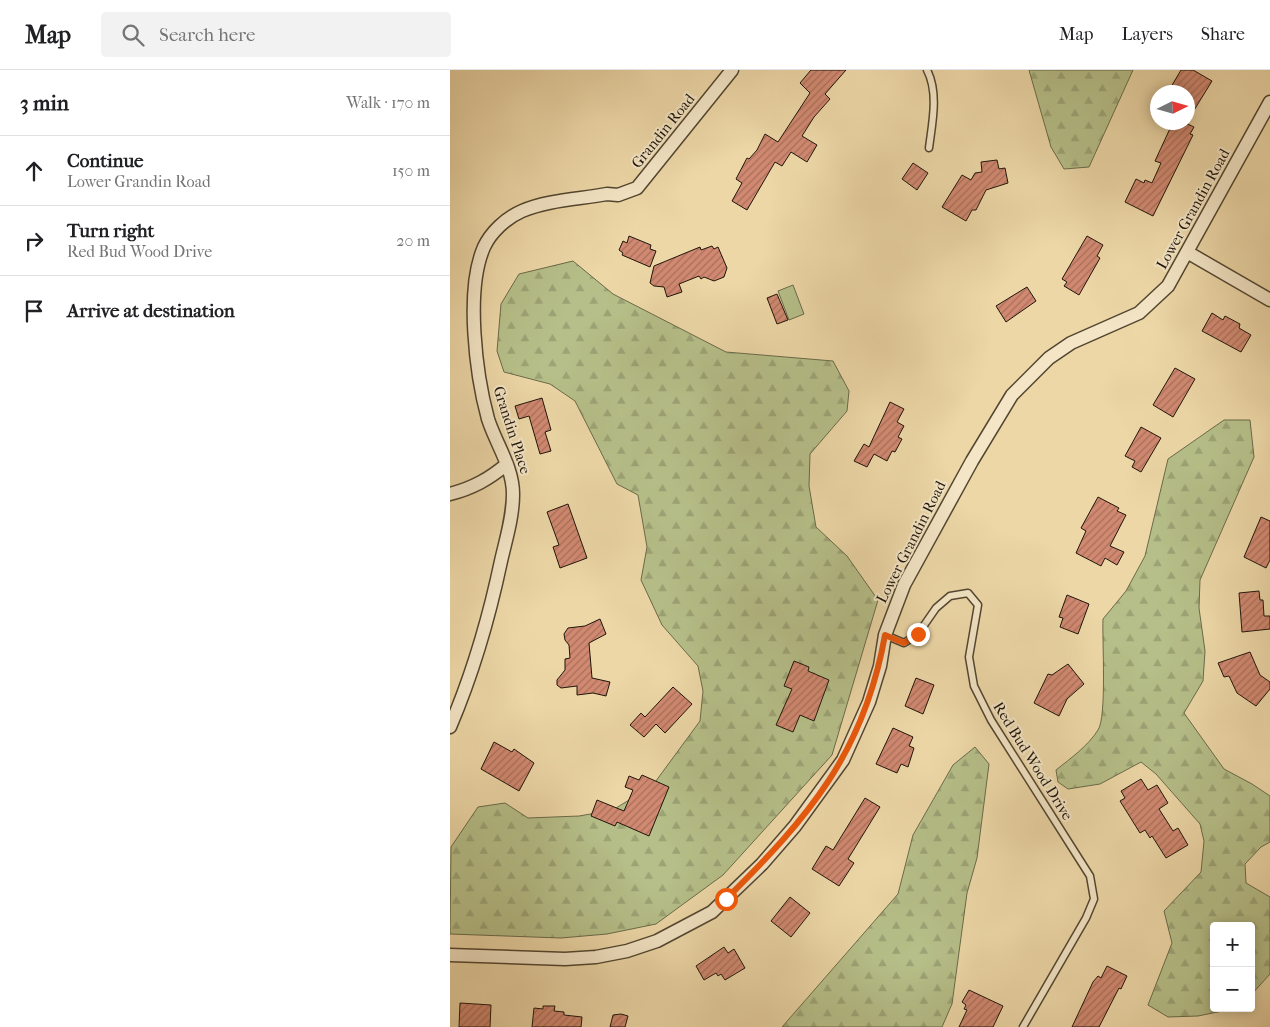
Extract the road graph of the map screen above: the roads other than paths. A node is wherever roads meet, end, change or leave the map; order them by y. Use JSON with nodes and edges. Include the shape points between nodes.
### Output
{"nodes":[{"id":1,"x":732,"y":70,"type":"edge"},
{"id":2,"x":927,"y":70,"type":"edge"},
{"id":3,"x":1270,"y":102,"type":"edge"},
{"id":4,"x":929,"y":148,"type":"dead end"},
{"id":5,"x":637,"y":188,"type":"joint"},
{"id":6,"x":1187,"y":252,"type":"junction"},
{"id":7,"x":1270,"y":300,"type":"edge"},
{"id":8,"x":507,"y":464,"type":"junction"},
{"id":9,"x":450,"y":494,"type":"edge"},
{"id":10,"x":885,"y":635,"type":"junction"},
{"id":11,"x":450,"y":727,"type":"edge"},
{"id":12,"x":450,"y":955,"type":"edge"},
{"id":13,"x":1023,"y":1027,"type":"edge"}],
"edges":[{"from":1,"to":5,"type":"street","name":"Grandin Road"},
{"from":2,"to":4,"type":"lane","via":[[934,108]]},
{"from":3,"to":6,"type":"street","name":"Lower Grandin Road"},
{"from":5,"to":8,"type":"street","name":"Grandin Place","via":[[618,195],[607,194],[521,211],[500,226],[484,247],[476,292],[476,357],[489,421]]},
{"from":6,"to":7,"type":"street"},
{"from":6,"to":10,"type":"street","name":"Lower Grandin Road","via":[[1173,278],[1154,301],[1139,312],[1071,343],[1049,358],[1012,395],[904,585]]},
{"from":8,"to":9,"type":"street","via":[[474,487]]},
{"from":8,"to":11,"type":"street","name":"Grandin Place","via":[[513,492],[512,511],[489,614]]},
{"from":10,"to":12,"type":"street","name":"Lower Grandin Road","via":[[869,702],[843,760],[795,826],[762,864],[712,912],[657,941],[596,957]]},
{"from":10,"to":13,"type":"lane","name":"Red Bud Wood Drive","via":[[904,643],[918,634],[936,608],[950,596],[968,593],[978,605],[969,657],[974,686],[991,720],[1090,876],[1094,899],[1086,918]]}]}
